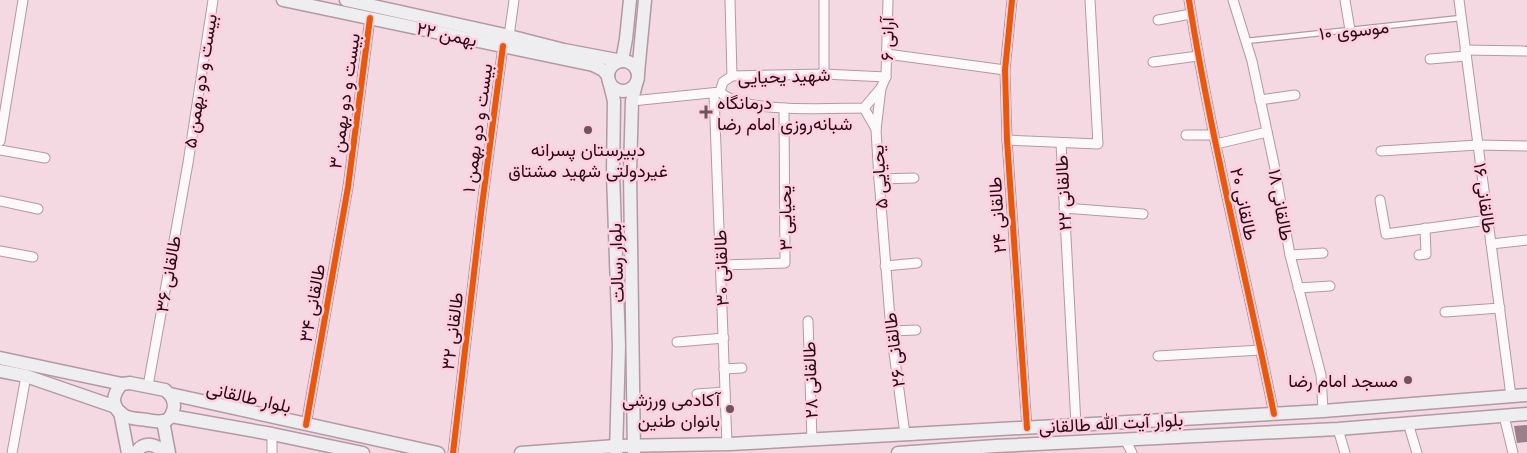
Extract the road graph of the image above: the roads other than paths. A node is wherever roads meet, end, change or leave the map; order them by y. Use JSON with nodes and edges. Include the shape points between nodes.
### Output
{"nodes":[{"id":1,"x":23,"y":0,"type":"edge"},
{"id":2,"x":212,"y":0,"type":"edge"},
{"id":3,"x":283,"y":0,"type":"edge"},
{"id":4,"x":346,"y":0,"type":"edge"},
{"id":5,"x":514,"y":0,"type":"edge"},
{"id":6,"x":630,"y":0,"type":"edge"},
{"id":7,"x":645,"y":0,"type":"edge"},
{"id":8,"x":730,"y":0,"type":"edge"},
{"id":9,"x":824,"y":0,"type":"edge"},
{"id":10,"x":888,"y":0,"type":"edge"},
{"id":11,"x":894,"y":0,"type":"edge"},
{"id":12,"x":1012,"y":0,"type":"edge"},
{"id":13,"x":1090,"y":0,"type":"edge"},
{"id":14,"x":1189,"y":0,"type":"edge"},
{"id":15,"x":1233,"y":0,"type":"edge"},
{"id":16,"x":1345,"y":0,"type":"edge"},
{"id":17,"x":1459,"y":0,"type":"edge"},
{"id":18,"x":392,"y":5,"type":"edge"},
{"id":19,"x":1191,"y":14,"type":"junction"},
{"id":20,"x":888,"y":16,"type":"junction"},
{"id":21,"x":370,"y":18,"type":"junction"},
{"id":22,"x":1461,"y":18,"type":"junction"},
{"id":23,"x":1158,"y":20,"type":"dead end"},
{"id":24,"x":1350,"y":30,"type":"junction"},
{"id":25,"x":506,"y":41,"type":"junction"},
{"id":26,"x":1246,"y":41,"type":"junction"},
{"id":27,"x":1527,"y":51,"type":"edge"},
{"id":28,"x":1466,"y":53,"type":"junction"},
{"id":29,"x":887,"y":54,"type":"junction"},
{"id":30,"x":1198,"y":56,"type":"junction"},
{"id":31,"x":1430,"y":59,"type":"dead end"},
{"id":32,"x":622,"y":61,"type":"junction"},
{"id":33,"x":1153,"y":62,"type":"dead end"},
{"id":34,"x":1006,"y":70,"type":"junction"},
{"id":35,"x":824,"y":74,"type":"junction"},
{"id":36,"x":732,"y":76,"type":"junction"},
{"id":37,"x":886,"y":77,"type":"junction"},
{"id":38,"x":608,"y":78,"type":"junction"},
{"id":39,"x":637,"y":79,"type":"junction"},
{"id":40,"x":881,"y":88,"type":"junction"},
{"id":41,"x":718,"y":92,"type":"junction"},
{"id":42,"x":1295,"y":95,"type":"dead end"},
{"id":43,"x":1260,"y":100,"type":"junction"},
{"id":44,"x":632,"y":102,"type":"junction"},
{"id":45,"x":784,"y":108,"type":"junction"},
{"id":46,"x":864,"y":108,"type":"junction"},
{"id":47,"x":876,"y":130,"type":"junction"},
{"id":48,"x":1267,"y":132,"type":"junction"},
{"id":49,"x":1213,"y":134,"type":"junction"},
{"id":50,"x":1186,"y":135,"type":"dead end"},
{"id":51,"x":1007,"y":140,"type":"junction"},
{"id":52,"x":0,"y":141,"type":"edge"},
{"id":53,"x":1061,"y":143,"type":"junction"},
{"id":54,"x":1216,"y":144,"type":"junction"},
{"id":55,"x":1478,"y":145,"type":"junction"},
{"id":56,"x":1527,"y":146,"type":"edge"},
{"id":57,"x":0,"y":150,"type":"edge"},
{"id":58,"x":1381,"y":151,"type":"dead end"},
{"id":59,"x":45,"y":158,"type":"dead end"},
{"id":60,"x":188,"y":163,"type":"joint"},
{"id":61,"x":914,"y":178,"type":"dead end"},
{"id":62,"x":879,"y":179,"type":"junction"},
{"id":63,"x":348,"y":187,"type":"joint"},
{"id":64,"x":1380,"y":200,"type":"dead end"},
{"id":65,"x":0,"y":201,"type":"edge"},
{"id":66,"x":1064,"y":208,"type":"junction"},
{"id":67,"x":38,"y":209,"type":"dead end"},
{"id":68,"x":481,"y":213,"type":"joint"},
{"id":69,"x":1143,"y":214,"type":"dead end"},
{"id":70,"x":1488,"y":220,"type":"junction"},
{"id":71,"x":1424,"y":228,"type":"junction"},
{"id":72,"x":1527,"y":240,"type":"edge"},
{"id":73,"x":1491,"y":244,"type":"junction"},
{"id":74,"x":0,"y":251,"type":"edge"},
{"id":75,"x":1323,"y":253,"type":"dead end"},
{"id":76,"x":1290,"y":255,"type":"junction"},
{"id":77,"x":1419,"y":255,"type":"dead end"},
{"id":78,"x":33,"y":257,"type":"dead end"},
{"id":79,"x":917,"y":263,"type":"dead end"},
{"id":80,"x":721,"y":265,"type":"junction"},
{"id":81,"x":885,"y":266,"type":"junction"},
{"id":82,"x":1330,"y":286,"type":"dead end"},
{"id":83,"x":1298,"y":288,"type":"junction"},
{"id":84,"x":1500,"y":308,"type":"junction"},
{"id":85,"x":1445,"y":312,"type":"dead end"},
{"id":86,"x":808,"y":321,"type":"dead end"},
{"id":87,"x":916,"y":330,"type":"dead end"},
{"id":88,"x":891,"y":331,"type":"junction"},
{"id":89,"x":724,"y":338,"type":"junction"},
{"id":90,"x":676,"y":342,"type":"dead end"},
{"id":91,"x":1261,"y":350,"type":"junction"},
{"id":92,"x":1158,"y":356,"type":"dead end"},
{"id":93,"x":0,"y":358,"type":"edge"},
{"id":94,"x":724,"y":368,"type":"junction"},
{"id":95,"x":742,"y":368,"type":"dead end"},
{"id":96,"x":0,"y":370,"type":"edge"},
{"id":97,"x":26,"y":376,"type":"junction"},
{"id":98,"x":122,"y":384,"type":"junction"},
{"id":99,"x":148,"y":386,"type":"junction"},
{"id":100,"x":725,"y":392,"type":"junction"},
{"id":101,"x":170,"y":394,"type":"junction"},
{"id":102,"x":697,"y":394,"type":"dead end"},
{"id":103,"x":1527,"y":395,"type":"edge"},
{"id":104,"x":1511,"y":396,"type":"junction"},
{"id":105,"x":118,"y":410,"type":"junction"},
{"id":106,"x":1323,"y":410,"type":"junction"},
{"id":107,"x":1274,"y":414,"type":"junction"},
{"id":108,"x":1527,"y":414,"type":"edge"},
{"id":109,"x":1504,"y":416,"type":"junction"},
{"id":110,"x":167,"y":419,"type":"junction"},
{"id":111,"x":1123,"y":423,"type":"junction"},
{"id":112,"x":1408,"y":423,"type":"junction"},
{"id":113,"x":306,"y":425,"type":"junction"},
{"id":114,"x":1076,"y":425,"type":"junction"},
{"id":115,"x":1028,"y":428,"type":"junction"},
{"id":116,"x":1338,"y":429,"type":"junction"},
{"id":117,"x":272,"y":434,"type":"junction"},
{"id":118,"x":905,"y":434,"type":"junction"},
{"id":119,"x":1125,"y":439,"type":"junction"},
{"id":120,"x":812,"y":440,"type":"junction"},
{"id":121,"x":727,"y":444,"type":"junction"},
{"id":122,"x":770,"y":447,"type":"edge"},
{"id":123,"x":997,"y":449,"type":"edge"},
{"id":124,"x":616,"y":450,"type":"edge"},
{"id":125,"x":634,"y":450,"type":"edge"},
{"id":126,"x":12,"y":453,"type":"edge"},
{"id":127,"x":128,"y":453,"type":"edge"},
{"id":128,"x":136,"y":453,"type":"edge"},
{"id":129,"x":163,"y":453,"type":"edge"},
{"id":130,"x":169,"y":453,"type":"edge"},
{"id":131,"x":272,"y":453,"type":"edge"},
{"id":132,"x":363,"y":453,"type":"edge"},
{"id":133,"x":438,"y":453,"type":"edge"},
{"id":134,"x":452,"y":453,"type":"edge"},
{"id":135,"x":521,"y":453,"type":"edge"},
{"id":136,"x":898,"y":453,"type":"edge"},
{"id":137,"x":1132,"y":453,"type":"edge"},
{"id":138,"x":1345,"y":453,"type":"edge"},
{"id":139,"x":1417,"y":453,"type":"edge"},
{"id":140,"x":1513,"y":453,"type":"edge"}],
"edges":[{"from":1,"to":52,"type":"street"},
{"from":2,"to":60,"type":"street","name":"بیست و دو بهمن ۵"},
{"from":3,"to":21,"type":"main road","name":"۲۲ بهمن"},
{"from":4,"to":18,"type":"main road","name":"۲۲ بهمن"},
{"from":5,"to":25,"type":"street","name":"بیست و دو بهمن ۱"},
{"from":6,"to":32,"type":"main road"},
{"from":7,"to":39,"type":"main road","name":"بلوار رسالت"},
{"from":8,"to":36,"type":"street"},
{"from":9,"to":35,"type":"street"},
{"from":10,"to":20,"type":"street","name":"آرانی ۶"},
{"from":11,"to":20,"type":"street"},
{"from":12,"to":34,"type":"street","name":"طالقانی ۲۴"},
{"from":13,"to":53,"type":"street","name":"طالقانی ۲۲","via":[[1098,144]]},
{"from":14,"to":19,"type":"street","name":"طالقانی ۲۰"},
{"from":15,"to":26,"type":"street","name":"طالقانی ۱۸"},
{"from":16,"to":24,"type":"street"},
{"from":17,"to":22,"type":"street","name":"طالقانی ۱۶"},
{"from":18,"to":25,"type":"main road","name":"۲۲ بهمن"},
{"from":19,"to":23,"type":"street"},
{"from":19,"to":30,"type":"street","name":"طالقانی ۲۰"},
{"from":20,"to":29,"type":"street","name":"آرانی ۶"},
{"from":21,"to":25,"type":"main road","name":"۲۲ بهمن"},
{"from":21,"to":63,"type":"street","name":"بیست و دو بهمن ۳"},
{"from":22,"to":24,"type":"lane","name":"موسوی ۱۰"},
{"from":22,"to":28,"type":"street","name":"طالقانی ۱۶"},
{"from":24,"to":26,"type":"lane","name":"موسوی ۱۰"},
{"from":25,"to":32,"type":"main road","name":"۲۲ بهمن"},
{"from":25,"to":38,"type":"main road","name":"۲۲ بهمن","via":[[594,65]]},
{"from":25,"to":68,"type":"street","name":"بیست و دو بهمن ۱"},
{"from":26,"to":43,"type":"street","name":"طالقانی ۱۸"},
{"from":27,"to":28,"type":"street"},
{"from":28,"to":31,"type":"street"},
{"from":28,"to":55,"type":"street","name":"طالقانی ۱۶"},
{"from":29,"to":34,"type":"street"},
{"from":29,"to":37,"type":"street","name":"آرانی ۶"},
{"from":30,"to":33,"type":"street"},
{"from":30,"to":49,"type":"street","name":"طالقانی ۲۰"},
{"from":32,"to":38,"type":"main road","via":[[610,67]]},
{"from":32,"to":39,"type":"main road","via":[[634,66]]},
{"from":34,"to":51,"type":"street","name":"طالقانی ۲۴"},
{"from":35,"to":36,"type":"street","name":"شهید یحیایی"},
{"from":35,"to":37,"type":"street","name":"شهید یحیایی"},
{"from":36,"to":41,"type":"street","name":"شهید یحیایی","via":[[723,82]]},
{"from":37,"to":40,"type":"street"},
{"from":38,"to":39,"type":"main road","via":[[619,91],[629,90]]},
{"from":38,"to":124,"type":"main road","name":"بلوار رسالت","via":[[614,101],[619,346]]},
{"from":39,"to":44,"type":"main road","name":"بلوار رسالت"},
{"from":40,"to":46,"type":"street"},
{"from":40,"to":47,"type":"street","name":"یحیایی ۵"},
{"from":41,"to":44,"type":"street","name":"شهید یحیایی"},
{"from":41,"to":45,"type":"street","via":[[751,105]]},
{"from":41,"to":80,"type":"street","name":"طالقانی ۳۰"},
{"from":42,"to":43,"type":"street"},
{"from":43,"to":48,"type":"street","name":"طالقانی ۱۸"},
{"from":44,"to":125,"type":"main road","name":"بلوار رسالت"},
{"from":45,"to":46,"type":"street"},
{"from":45,"to":80,"type":"street","name":"یحیایی ۳","via":[[785,263]]},
{"from":46,"to":47,"type":"street"},
{"from":47,"to":62,"type":"street","name":"یحیایی ۵"},
{"from":48,"to":54,"type":"street"},
{"from":48,"to":76,"type":"street","name":"طالقانی ۱۸"},
{"from":49,"to":50,"type":"street"},
{"from":49,"to":54,"type":"street","name":"طالقانی ۲۰"},
{"from":51,"to":53,"type":"street"},
{"from":51,"to":115,"type":"street","name":"طالقانی ۲۴"},
{"from":53,"to":66,"type":"street","name":"طالقانی ۲۲"},
{"from":54,"to":91,"type":"street","name":"طالقانی ۲۰"},
{"from":55,"to":56,"type":"street"},
{"from":55,"to":58,"type":"street"},
{"from":55,"to":70,"type":"street","name":"طالقانی ۱۶"},
{"from":57,"to":59,"type":"street"},
{"from":60,"to":99,"type":"street","name":"طالقانی ۳۶"},
{"from":61,"to":62,"type":"street"},
{"from":62,"to":81,"type":"street","name":"یحیایی ۵"},
{"from":63,"to":113,"type":"street","name":"طالقانی ۳۴"},
{"from":64,"to":71,"type":"street","via":[[1386,234]]},
{"from":65,"to":67,"type":"street"},
{"from":66,"to":69,"type":"street"},
{"from":66,"to":114,"type":"street","name":"طالقانی ۲۲"},
{"from":68,"to":134,"type":"street","name":"طالقانی ۳۲"},
{"from":70,"to":71,"type":"street"},
{"from":70,"to":73,"type":"street","name":"طالقانی ۱۶"},
{"from":71,"to":77,"type":"street","via":[[1426,254]]},
{"from":72,"to":73,"type":"street"},
{"from":73,"to":84,"type":"street","name":"طالقانی ۱۶"},
{"from":74,"to":78,"type":"street"},
{"from":75,"to":76,"type":"street"},
{"from":76,"to":83,"type":"street","name":"طالقانی ۱۸"},
{"from":79,"to":81,"type":"street"},
{"from":80,"to":89,"type":"street","name":"طالقانی ۳۰"},
{"from":81,"to":88,"type":"street","name":"طالقانی ۲۶"},
{"from":82,"to":83,"type":"street"},
{"from":83,"to":106,"type":"street","name":"طالقانی ۱۸","via":[[1321,375]]},
{"from":84,"to":85,"type":"street"},
{"from":84,"to":104,"type":"street","name":"طالقانی ۱۶"},
{"from":86,"to":120,"type":"street","name":"طالقانی ۲۸"},
{"from":87,"to":88,"type":"street"},
{"from":88,"to":118,"type":"street","name":"طالقانی ۲۶"},
{"from":89,"to":90,"type":"street"},
{"from":89,"to":94,"type":"street","name":"طالقانی ۳۰"},
{"from":91,"to":92,"type":"street"},
{"from":91,"to":107,"type":"street","name":"طالقانی ۲۰"},
{"from":93,"to":98,"type":"main road"},
{"from":94,"to":95,"type":"street"},
{"from":94,"to":100,"type":"street","name":"طالقانی ۳۰"},
{"from":96,"to":97,"type":"main road"},
{"from":97,"to":105,"type":"main road"},
{"from":97,"to":126,"type":"street"},
{"from":98,"to":99,"type":"main road","name":"بلوار طالقانی"},
{"from":98,"to":105,"type":"main road","via":[[114,395]]},
{"from":99,"to":101,"type":"main road","name":"بلوار طالقانی"},
{"from":100,"to":102,"type":"street"},
{"from":100,"to":121,"type":"street","name":"طالقانی ۳۰"},
{"from":101,"to":110,"type":"main road","via":[[174,403]]},
{"from":101,"to":113,"type":"main road","name":"بلوار طالقانی"},
{"from":103,"to":104,"type":"main road","name":"بلوار آیت الله طالقانی"},
{"from":104,"to":106,"type":"main road","name":"بلوار آیت الله طالقانی"},
{"from":105,"to":110,"type":"main road","name":"بلوار طالقانی","via":[[133,418]]},
{"from":105,"to":127,"type":"main road"},
{"from":106,"to":107,"type":"main road","name":"بلوار آیت الله طالقانی"},
{"from":107,"to":111,"type":"main road","name":"بلوار آیت الله طالقانی"},
{"from":108,"to":109,"type":"main road","name":"بلوار آیت الله طالقانی"},
{"from":109,"to":112,"type":"main road","name":"بلوار آیت الله طالقانی"},
{"from":109,"to":140,"type":"street"},
{"from":110,"to":117,"type":"main road","name":"بلوار طالقانی"},
{"from":110,"to":130,"type":"main road"},
{"from":111,"to":114,"type":"main road","name":"بلوار آیت الله طالقانی"},
{"from":111,"to":119,"type":"main road"},
{"from":112,"to":116,"type":"main road","name":"بلوار آیت الله طالقانی"},
{"from":112,"to":139,"type":"street"},
{"from":113,"to":133,"type":"main road","name":"بلوار طالقانی"},
{"from":114,"to":115,"type":"main road","name":"بلوار آیت الله طالقانی"},
{"from":115,"to":118,"type":"main road","name":"بلوار آیت الله طالقانی"},
{"from":116,"to":119,"type":"main road","name":"بلوار آیت الله طالقانی"},
{"from":116,"to":138,"type":"street"},
{"from":117,"to":131,"type":"street"},
{"from":117,"to":132,"type":"main road","name":"بلوار طالقانی"},
{"from":118,"to":120,"type":"main road","name":"بلوار آیت الله طالقانی"},
{"from":119,"to":123,"type":"main road","name":"بلوار آیت الله طالقانی"},
{"from":119,"to":137,"type":"street"},
{"from":120,"to":122,"type":"main road","name":"بلوار آیت الله طالقانی"},
{"from":121,"to":122,"type":"main road","name":"بلوار آیت الله طالقانی"},
{"from":121,"to":125,"type":"main road","name":"بلوار آیت الله طالقانی"},
{"from":123,"to":136,"type":"main road","name":"بلوار آیت الله طالقانی"},
{"from":124,"to":125,"type":"main road"},
{"from":124,"to":135,"type":"main road"},
{"from":128,"to":129,"type":"main road","via":[[139,448],[153,444]]}]}
